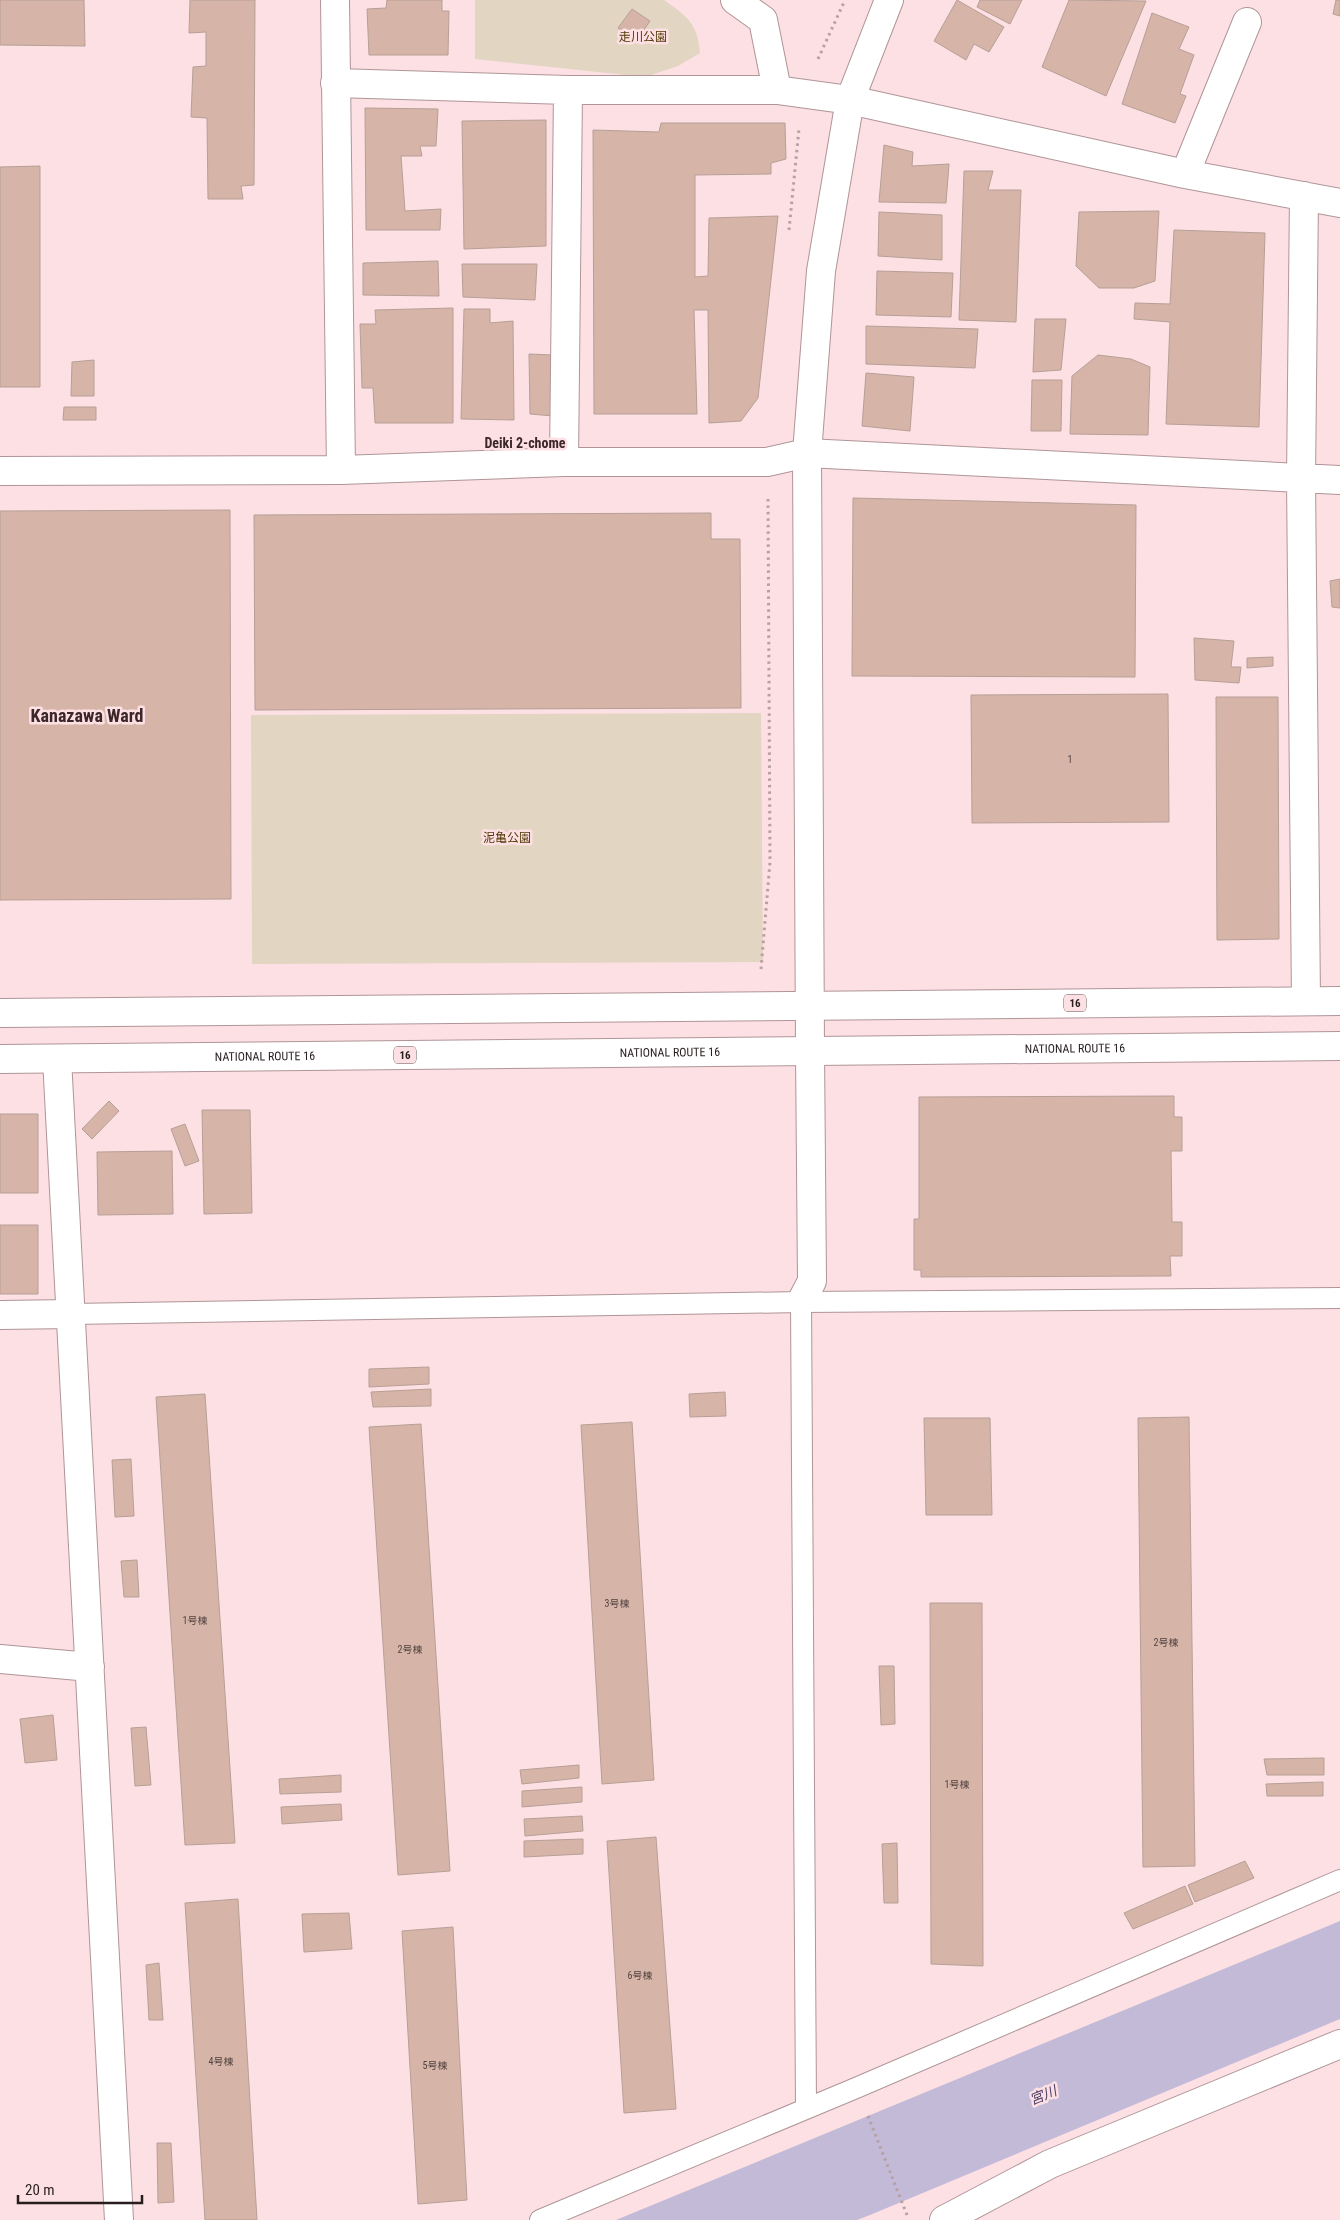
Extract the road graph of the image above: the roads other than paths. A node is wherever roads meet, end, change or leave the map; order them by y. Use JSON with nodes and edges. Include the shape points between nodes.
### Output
{"nodes":[{"id":1,"x":335,"y":0,"type":"edge"},
{"id":2,"x":735,"y":0,"type":"edge"},
{"id":3,"x":889,"y":0,"type":"edge"},
{"id":4,"x":1247,"y":22,"type":"dead end"},
{"id":5,"x":335,"y":83,"type":"junction"},
{"id":6,"x":568,"y":90,"type":"junction"},
{"id":7,"x":777,"y":90,"type":"junction"},
{"id":8,"x":850,"y":100,"type":"junction"},
{"id":9,"x":1185,"y":174,"type":"junction"},
{"id":10,"x":1304,"y":196,"type":"junction"},
{"id":11,"x":1340,"y":203,"type":"edge"},
{"id":12,"x":807,"y":453,"type":"junction"},
{"id":13,"x":564,"y":462,"type":"junction"},
{"id":14,"x":340,"y":470,"type":"junction"},
{"id":15,"x":0,"y":471,"type":"edge"},
{"id":16,"x":1301,"y":479,"type":"junction"},
{"id":17,"x":1340,"y":480,"type":"edge"},
{"id":18,"x":1340,"y":1000,"type":"edge"},
{"id":19,"x":1306,"y":1001,"type":"junction"},
{"id":20,"x":810,"y":1006,"type":"junction"},
{"id":21,"x":0,"y":1013,"type":"edge"},
{"id":22,"x":1340,"y":1046,"type":"edge"},
{"id":23,"x":810,"y":1051,"type":"junction"},
{"id":24,"x":0,"y":1059,"type":"edge"},
{"id":25,"x":57,"y":1059,"type":"junction"},
{"id":26,"x":1340,"y":1298,"type":"edge"},
{"id":27,"x":802,"y":1302,"type":"junction"},
{"id":28,"x":71,"y":1314,"type":"junction"},
{"id":29,"x":0,"y":1315,"type":"edge"},
{"id":30,"x":0,"y":1660,"type":"edge"},
{"id":31,"x":90,"y":1667,"type":"junction"},
{"id":32,"x":1340,"y":1880,"type":"edge"},
{"id":33,"x":1340,"y":2044,"type":"edge"},
{"id":34,"x":806,"y":2108,"type":"junction"},
{"id":35,"x":119,"y":2220,"type":"edge"},
{"id":36,"x":540,"y":2220,"type":"edge"},
{"id":37,"x":944,"y":2220,"type":"edge"}],
"edges":[{"from":1,"to":5,"type":"main road"},
{"from":2,"to":7,"type":"main road","via":[[762,20]]},
{"from":3,"to":8,"type":"main road"},
{"from":4,"to":9,"type":"main road"},
{"from":5,"to":6,"type":"main road"},
{"from":5,"to":14,"type":"main road"},
{"from":6,"to":7,"type":"main road"},
{"from":6,"to":13,"type":"main road"},
{"from":7,"to":8,"type":"main road"},
{"from":8,"to":9,"type":"main road"},
{"from":8,"to":12,"type":"main road","via":[[821,271]]},
{"from":9,"to":10,"type":"main road"},
{"from":10,"to":11,"type":"main road"},
{"from":10,"to":16,"type":"main road"},
{"from":12,"to":13,"type":"main road","via":[[767,462]]},
{"from":12,"to":16,"type":"main road"},
{"from":12,"to":20,"type":"main road"},
{"from":13,"to":14,"type":"main road"},
{"from":14,"to":15,"type":"main road"},
{"from":16,"to":17,"type":"main road"},
{"from":16,"to":19,"type":"main road"},
{"from":18,"to":19,"type":"main road","number":"16"},
{"from":19,"to":20,"type":"main road","number":"16"},
{"from":20,"to":21,"type":"main road","number":"16"},
{"from":20,"to":23,"type":"main road"},
{"from":22,"to":23,"type":"main road","name":"NATIONAL ROUTE 16","number":"16"},
{"from":23,"to":25,"type":"main road","name":"NATIONAL ROUTE 16","number":"16"},
{"from":23,"to":27,"type":"main road","via":[[812,1281]]},
{"from":24,"to":25,"type":"main road","name":"NATIONAL ROUTE 16","number":"16"},
{"from":25,"to":28,"type":"main road"},
{"from":26,"to":27,"type":"lane"},
{"from":27,"to":28,"type":"lane"},
{"from":27,"to":34,"type":"lane"},
{"from":28,"to":29,"type":"main road"},
{"from":28,"to":31,"type":"main road"},
{"from":30,"to":31,"type":"main road"},
{"from":31,"to":35,"type":"main road"},
{"from":32,"to":34,"type":"lane"},
{"from":33,"to":37,"type":"main road","via":[[1050,2164]]},
{"from":34,"to":36,"type":"lane"}]}
